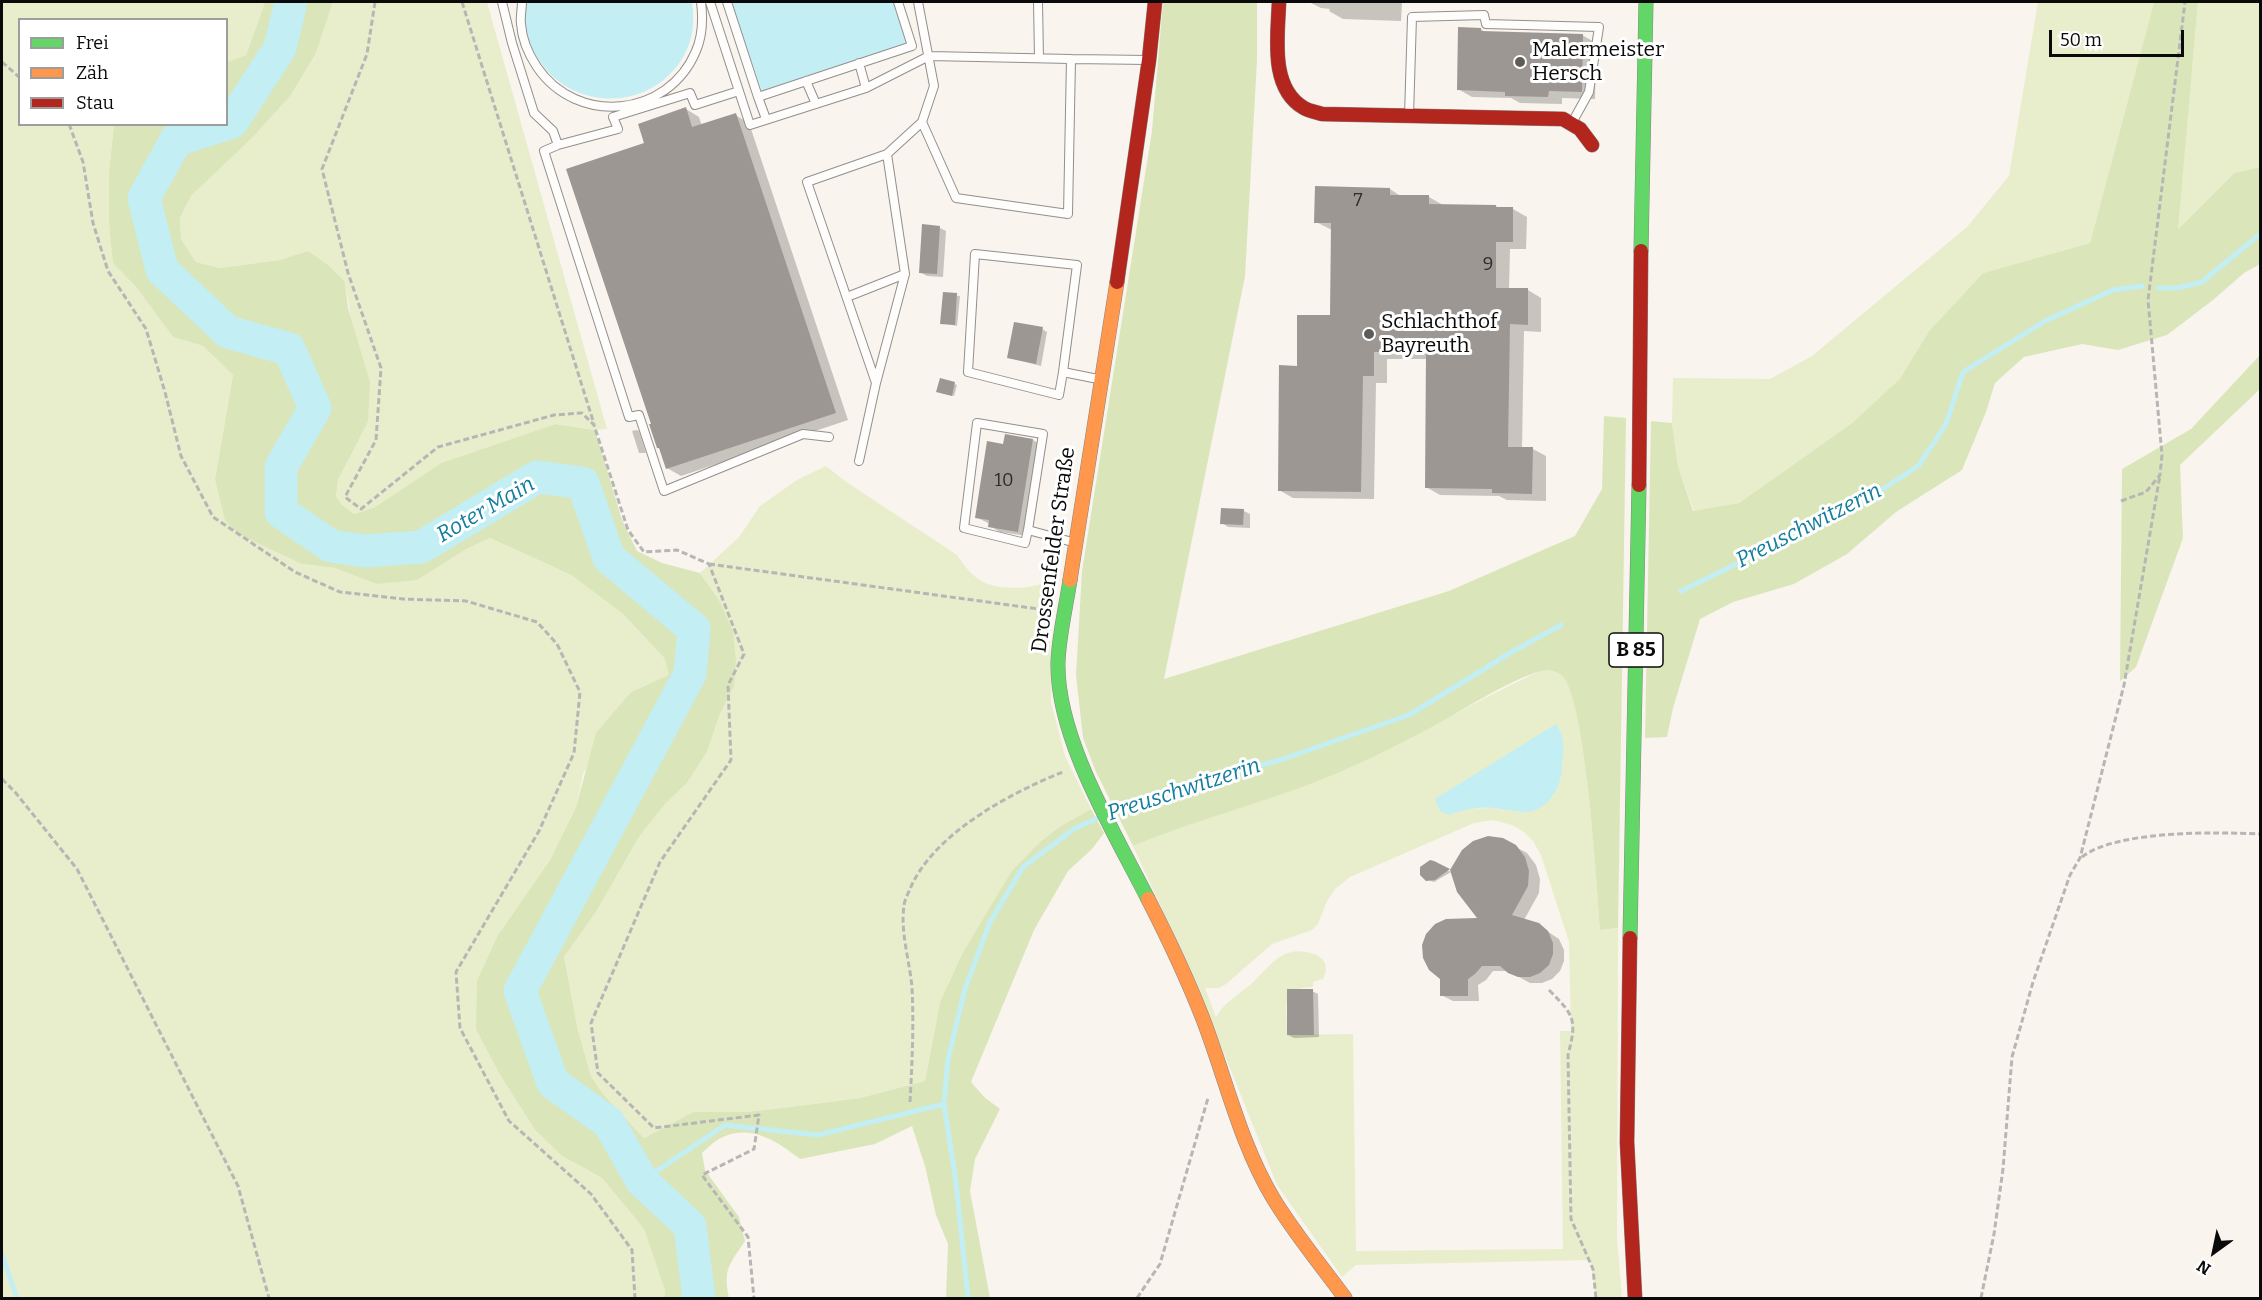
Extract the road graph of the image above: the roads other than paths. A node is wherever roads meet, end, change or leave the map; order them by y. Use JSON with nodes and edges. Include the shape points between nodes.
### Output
{"nodes":[{"id":1,"x":502,"y":2,"type":"edge"},
{"id":2,"x":522,"y":2,"type":"edge"},
{"id":3,"x":701,"y":2,"type":"edge"},
{"id":4,"x":720,"y":2,"type":"edge"},
{"id":5,"x":727,"y":2,"type":"edge"},
{"id":6,"x":898,"y":2,"type":"edge"},
{"id":7,"x":918,"y":2,"type":"edge"},
{"id":8,"x":1038,"y":2,"type":"edge"},
{"id":9,"x":1155,"y":2,"type":"edge"},
{"id":10,"x":1279,"y":2,"type":"edge"},
{"id":11,"x":1646,"y":2,"type":"edge"},
{"id":12,"x":710,"y":3,"type":"edge"},
{"id":13,"x":525,"y":40,"type":"junction"},
{"id":14,"x":512,"y":43,"type":"junction"},
{"id":15,"x":929,"y":56,"type":"junction"},
{"id":16,"x":1039,"y":58,"type":"junction"},
{"id":17,"x":1071,"y":59,"type":"junction"},
{"id":18,"x":1149,"y":60,"type":"junction"},
{"id":19,"x":859,"y":63,"type":"junction"},
{"id":20,"x":806,"y":81,"type":"junction"},
{"id":21,"x":866,"y":88,"type":"junction"},
{"id":22,"x":739,"y":91,"type":"junction"},
{"id":23,"x":758,"y":97,"type":"junction"},
{"id":24,"x":816,"y":104,"type":"junction"},
{"id":25,"x":633,"y":108,"type":"junction"},
{"id":26,"x":1409,"y":116,"type":"junction"},
{"id":27,"x":766,"y":120,"type":"junction"},
{"id":28,"x":922,"y":122,"type":"junction"},
{"id":29,"x":1572,"y":123,"type":"junction"},
{"id":30,"x":558,"y":145,"type":"junction"},
{"id":31,"x":1592,"y":145,"type":"dead end"},
{"id":32,"x":888,"y":154,"type":"junction"},
{"id":33,"x":904,"y":274,"type":"junction"},
{"id":34,"x":847,"y":297,"type":"junction"},
{"id":35,"x":1063,"y":372,"type":"junction"},
{"id":36,"x":1103,"y":380,"type":"junction"},
{"id":37,"x":876,"y":383,"type":"junction"},
{"id":38,"x":829,"y":437,"type":"dead end"},
{"id":39,"x":859,"y":461,"type":"dead end"},
{"id":40,"x":1028,"y":530,"type":"junction"},
{"id":41,"x":1076,"y":543,"type":"junction"},
{"id":42,"x":1345,"y":1299,"type":"edge"},
{"id":43,"x":1635,"y":1299,"type":"edge"}],
"edges":[{"from":1,"to":14,"type":"lane"},
{"from":2,"to":13,"type":"lane"},
{"from":3,"to":25,"type":"lane","via":[[703,22],[697,50],[682,76],[659,95]]},
{"from":4,"to":12,"type":"lane"},
{"from":5,"to":23,"type":"lane"},
{"from":6,"to":19,"type":"lane","via":[[912,46]]},
{"from":7,"to":15,"type":"lane"},
{"from":8,"to":16,"type":"lane"},
{"from":9,"to":18,"type":"street","name":"Drossenfelder Straße"},
{"from":10,"to":26,"type":"street","via":[[1279,75],[1296,105],[1322,114]]},
{"from":11,"to":43,"type":"street","number":"B 85","via":[[1627,1056]]},
{"from":12,"to":22,"type":"lane"},
{"from":13,"to":14,"type":"lane"},
{"from":13,"to":25,"type":"lane","via":[[529,55],[546,81],[572,99],[601,107]]},
{"from":14,"to":30,"type":"lane","via":[[534,113],[553,131]]},
{"from":15,"to":16,"type":"lane"},
{"from":15,"to":21,"type":"lane"},
{"from":15,"to":28,"type":"lane","via":[[934,86]]},
{"from":16,"to":17,"type":"lane"},
{"from":17,"to":18,"type":"lane"},
{"from":17,"to":28,"type":"lane","via":[[1068,214],[956,198]]},
{"from":18,"to":36,"type":"street","name":"Drossenfelder Straße"},
{"from":19,"to":20,"type":"lane"},
{"from":19,"to":21,"type":"lane"},
{"from":20,"to":23,"type":"lane"},
{"from":20,"to":24,"type":"lane"},
{"from":21,"to":24,"type":"lane"},
{"from":22,"to":25,"type":"lane","via":[[695,105],[690,93]]},
{"from":22,"to":27,"type":"lane","via":[[750,125]]},
{"from":23,"to":27,"type":"lane"},
{"from":24,"to":27,"type":"lane"},
{"from":25,"to":30,"type":"lane","via":[[613,117],[618,129]]},
{"from":26,"to":29,"type":"street","via":[[1563,119]]},
{"from":26,"to":29,"type":"lane","via":[[1412,17],[1484,15],[1486,24],[1599,27],[1588,92]]},
{"from":28,"to":32,"type":"lane"},
{"from":29,"to":31,"type":"street","via":[[1588,136]]},
{"from":30,"to":38,"type":"lane","via":[[544,151],[629,417],[639,415],[664,491],[804,434]]},
{"from":32,"to":33,"type":"lane"},
{"from":32,"to":34,"type":"lane","via":[[807,182]]},
{"from":33,"to":34,"type":"lane"},
{"from":33,"to":37,"type":"lane"},
{"from":34,"to":37,"type":"lane"},
{"from":35,"to":35,"type":"lane","via":[[1059,395],[968,372],[975,254],[1077,265]]},
{"from":35,"to":36,"type":"lane"},
{"from":36,"to":41,"type":"street","name":"Drossenfelder Straße"},
{"from":37,"to":39,"type":"lane"},
{"from":40,"to":40,"type":"lane","via":[[1043,434],[977,423],[964,528],[1025,543]]},
{"from":40,"to":41,"type":"lane"},
{"from":41,"to":42,"type":"street","name":"Drossenfelder Straße","via":[[1058,661],[1060,697],[1084,770],[1168,939],[1199,1011],[1244,1138],[1273,1198]]}]}
